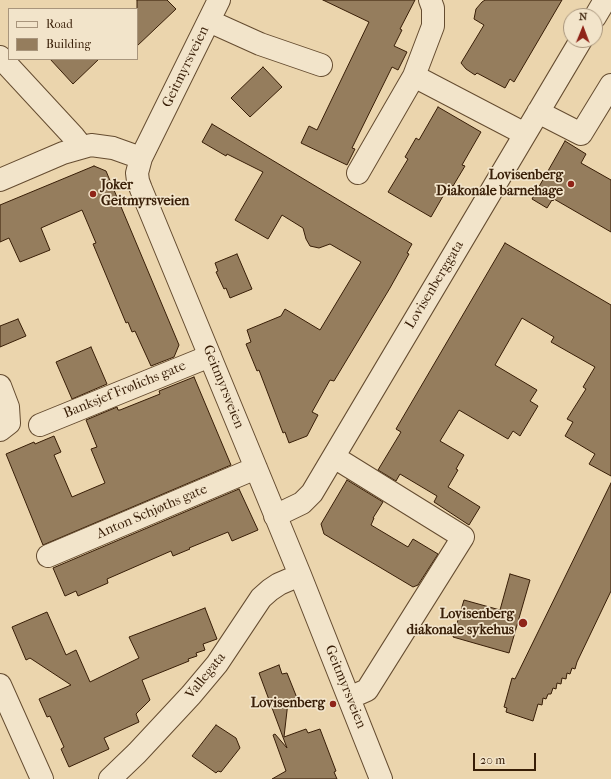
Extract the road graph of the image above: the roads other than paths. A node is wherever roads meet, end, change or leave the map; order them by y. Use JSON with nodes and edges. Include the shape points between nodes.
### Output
{"nodes":[{"id":1,"x":219,"y":0,"type":"edge"},
{"id":2,"x":430,"y":0,"type":"edge"},
{"id":3,"x":209,"y":21,"type":"junction"},
{"id":4,"x":576,"y":48,"type":"edge"},
{"id":5,"x":0,"y":56,"type":"edge"},
{"id":6,"x":321,"y":65,"type":"dead end"},
{"id":7,"x":414,"y":76,"type":"junction"},
{"id":8,"x":611,"y":85,"type":"edge"},
{"id":9,"x":538,"y":112,"type":"junction"},
{"id":10,"x":525,"y":134,"type":"junction"},
{"id":11,"x":82,"y":147,"type":"junction"},
{"id":12,"x":141,"y":158,"type":"junction"},
{"id":13,"x":358,"y":173,"type":"dead end"},
{"id":14,"x":0,"y":180,"type":"edge"},
{"id":15,"x":210,"y":356,"type":"junction"},
{"id":16,"x":0,"y":386,"type":"edge"},
{"id":17,"x":40,"y":425,"type":"dead end"},
{"id":18,"x":0,"y":430,"type":"edge"},
{"id":19,"x":334,"y":457,"type":"junction"},
{"id":20,"x":256,"y":468,"type":"junction"},
{"id":21,"x":275,"y":516,"type":"junction"},
{"id":22,"x":48,"y":556,"type":"dead end"},
{"id":23,"x":300,"y":575,"type":"junction"},
{"id":24,"x":0,"y":684,"type":"edge"},
{"id":25,"x":349,"y":698,"type":"junction"},
{"id":26,"x":42,"y":779,"type":"edge"},
{"id":27,"x":110,"y":779,"type":"edge"},
{"id":28,"x":381,"y":779,"type":"edge"}],
"edges":[{"from":1,"to":3,"type":"street","name":"Geitmyrsveien"},
{"from":2,"to":7,"type":"street","via":[[433,26]]},
{"from":3,"to":6,"type":"street","via":[[260,44]]},
{"from":3,"to":12,"type":"street","name":"Geitmyrsveien"},
{"from":4,"to":9,"type":"street","name":"Lovisenberggata"},
{"from":5,"to":11,"type":"street"},
{"from":7,"to":10,"type":"street"},
{"from":7,"to":13,"type":"street"},
{"from":8,"to":9,"type":"street","via":[[581,134]]},
{"from":9,"to":10,"type":"street","name":"Lovisenberggata"},
{"from":10,"to":19,"type":"street","name":"Lovisenberggata"},
{"from":11,"to":12,"type":"street","via":[[101,146],[125,151]]},
{"from":11,"to":14,"type":"street"},
{"from":12,"to":15,"type":"street","name":"Geitmyrsveien","via":[[137,172],[141,189]]},
{"from":15,"to":17,"type":"street","name":"Banksjef Frølichs gate"},
{"from":15,"to":20,"type":"street","name":"Geitmyrsveien"},
{"from":16,"to":18,"type":"street","via":[[8,407],[9,423]]},
{"from":19,"to":21,"type":"street","name":"Lovisenberggata","via":[[312,493],[302,503]]},
{"from":19,"to":25,"type":"street","via":[[463,537],[367,690]]},
{"from":20,"to":21,"type":"street","name":"Geitmyrsveien"},
{"from":20,"to":22,"type":"street","name":"Anton Schjøths gate"},
{"from":21,"to":23,"type":"street","name":"Geitmyrsveien"},
{"from":23,"to":25,"type":"street","name":"Geitmyrsveien"},
{"from":23,"to":27,"type":"street","name":"Vallegata","via":[[279,584],[261,598],[218,664]]},
{"from":24,"to":26,"type":"street"},
{"from":25,"to":28,"type":"street","name":"Geitmyrsveien"}]}
